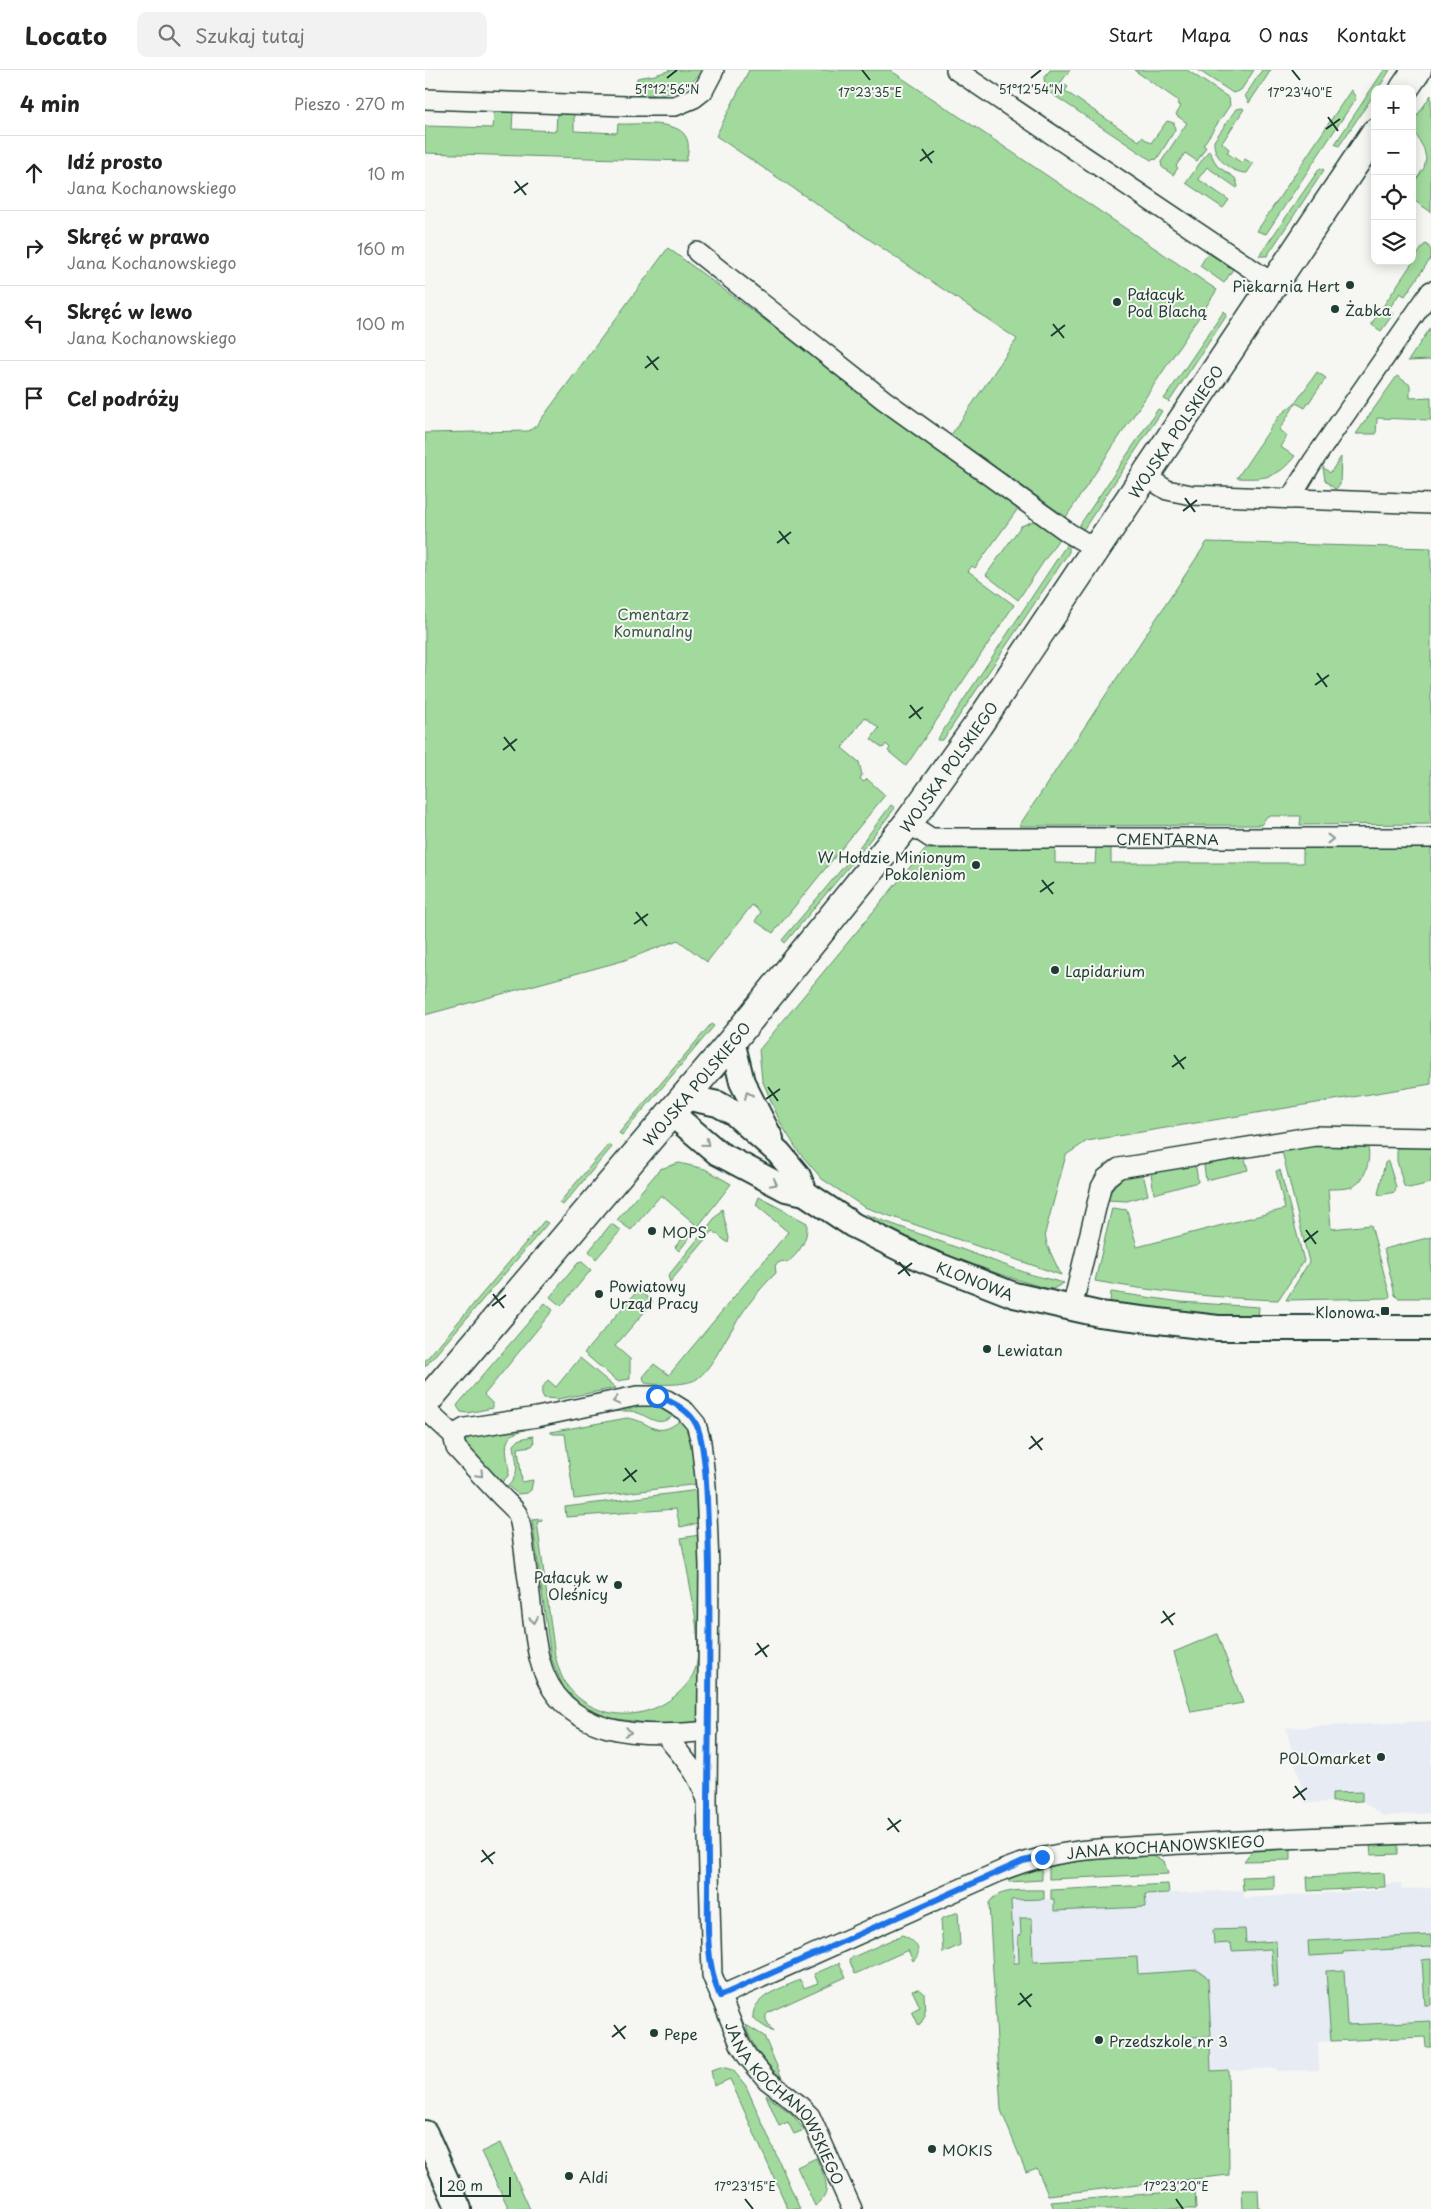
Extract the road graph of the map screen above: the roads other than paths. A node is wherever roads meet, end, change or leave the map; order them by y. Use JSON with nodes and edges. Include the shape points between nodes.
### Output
{"nodes":[{"id":1,"x":714,"y":70,"type":"edge"},
{"id":2,"x":956,"y":70,"type":"edge"},
{"id":3,"x":1417,"y":70,"type":"edge"},
{"id":4,"x":1407,"y":85,"type":"edge"},
{"id":5,"x":425,"y":99,"type":"edge"},
{"id":6,"x":1371,"y":139,"type":"edge"},
{"id":7,"x":697,"y":252,"type":"dead end"},
{"id":8,"x":1274,"y":284,"type":"junction"},
{"id":9,"x":1431,"y":291,"type":"edge"},
{"id":10,"x":1145,"y":476,"type":"junction"},
{"id":11,"x":1290,"y":499,"type":"junction"},
{"id":12,"x":1431,"y":504,"type":"edge"},
{"id":13,"x":1096,"y":549,"type":"junction"},
{"id":14,"x":908,"y":823,"type":"junction"},
{"id":15,"x":1431,"y":838,"type":"edge"},
{"id":16,"x":732,"y":1041,"type":"junction"},
{"id":17,"x":678,"y":1105,"type":"junction"},
{"id":18,"x":1431,"y":1138,"type":"edge"},
{"id":19,"x":779,"y":1153,"type":"junction"},
{"id":20,"x":805,"y":1193,"type":"junction"},
{"id":21,"x":1072,"y":1308,"type":"junction"},
{"id":22,"x":1431,"y":1328,"type":"edge"},
{"id":23,"x":425,"y":1403,"type":"edge"},
{"id":24,"x":425,"y":1409,"type":"edge"},
{"id":25,"x":453,"y":1435,"type":"junction"},
{"id":26,"x":708,"y":1732,"type":"junction"},
{"id":27,"x":665,"y":1736,"type":"junction"},
{"id":28,"x":707,"y":1801,"type":"junction"},
{"id":29,"x":1431,"y":1833,"type":"edge"},
{"id":30,"x":720,"y":1996,"type":"junction"},
{"id":31,"x":425,"y":2133,"type":"edge"},
{"id":32,"x":459,"y":2209,"type":"edge"},
{"id":33,"x":852,"y":2209,"type":"edge"}],
"edges":[{"from":1,"to":5,"type":"street","via":[[703,91],[675,106]]},
{"from":2,"to":8,"type":"street"},
{"from":3,"to":4,"type":"main road"},
{"from":6,"to":8,"type":"main road","name":"WOJSKA POLSKIEGO"},
{"from":7,"to":13,"type":"street","via":[[884,400]]},
{"from":8,"to":10,"type":"main road","name":"WOJSKA POLSKIEGO"},
{"from":9,"to":11,"type":"street"},
{"from":10,"to":11,"type":"street","via":[[1167,490],[1191,495]]},
{"from":10,"to":13,"type":"main road","name":"WOJSKA POLSKIEGO"},
{"from":11,"to":12,"type":"street"},
{"from":13,"to":14,"type":"main road","name":"WOJSKA POLSKIEGO"},
{"from":14,"to":15,"type":"street","name":"CMENTARNA","one_way":true,"via":[[931,838]]},
{"from":14,"to":16,"type":"main road","name":"WOJSKA POLSKIEGO"},
{"from":16,"to":17,"type":"main road","name":"WOJSKA POLSKIEGO"},
{"from":19,"to":16,"type":"street","one_way":true,"via":[[745,1089]]},
{"from":17,"to":19,"type":"street","via":[[718,1104],[734,1113]]},
{"from":17,"to":20,"type":"street","name":"KLONOWA","one_way":true,"via":[[718,1153],[786,1189]]},
{"from":17,"to":23,"type":"main road","name":"WOJSKA POLSKIEGO"},
{"from":18,"to":21,"type":"street","via":[[1315,1136],[1119,1168],[1106,1178],[1101,1187]]},
{"from":19,"to":20,"type":"street","via":[[798,1176]]},
{"from":20,"to":21,"type":"street","name":"KLONOWA","via":[[853,1224],[947,1270],[1014,1295]]},
{"from":21,"to":22,"type":"street","name":"KLONOWA","via":[[1109,1316],[1218,1328]]},
{"from":24,"to":25,"type":"street"},
{"from":26,"to":25,"type":"street","name":"JANA KOCHANOWSKIEGO","one_way":true,"via":[[708,1520],[701,1442],[696,1424],[685,1411],[667,1400],[637,1396],[465,1428]]},
{"from":25,"to":27,"type":"street","one_way":true,"via":[[456,1448],[518,1514],[540,1661],[549,1685],[571,1711],[585,1721],[622,1731]]},
{"from":26,"to":27,"type":"street"},
{"from":26,"to":28,"type":"street","name":"JANA KOCHANOWSKIEGO"},
{"from":27,"to":28,"type":"street","name":"JANA KOCHANOWSKIEGO","via":[[689,1762],[701,1782]]},
{"from":28,"to":30,"type":"street","name":"JANA KOCHANOWSKIEGO","via":[[710,1966]]},
{"from":29,"to":30,"type":"street","name":"JANA KOCHANOWSKIEGO","via":[[1060,1852],[1023,1861]]},
{"from":30,"to":33,"type":"street","name":"JANA KOCHANOWSKIEGO","via":[[740,2044],[756,2068],[810,2116]]},
{"from":31,"to":32,"type":"street"}]}
